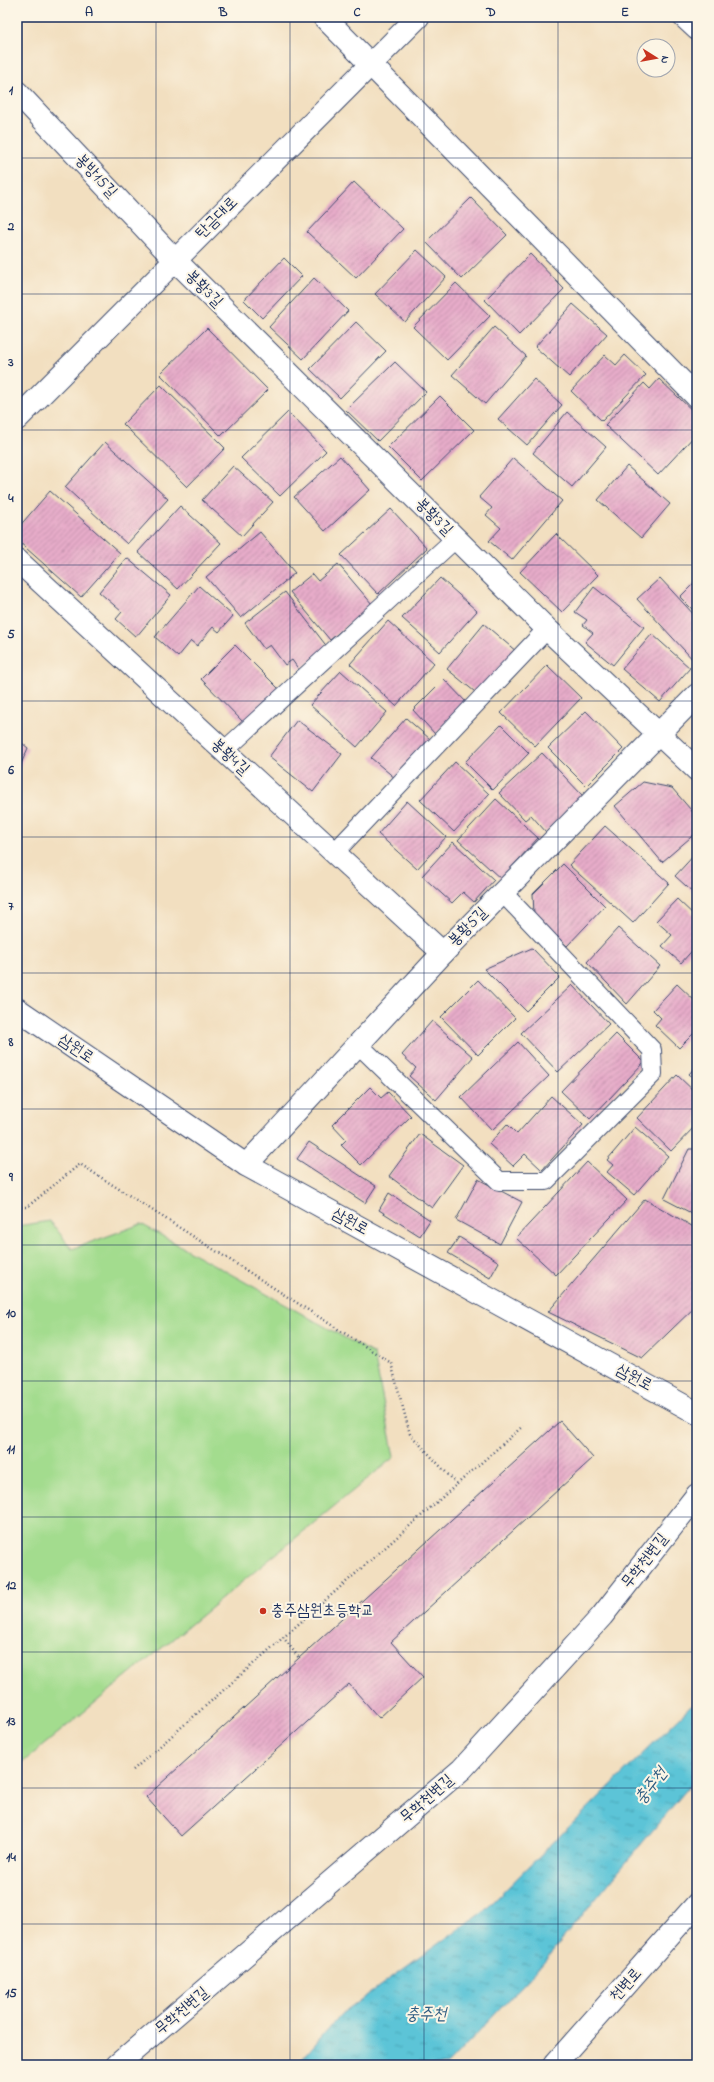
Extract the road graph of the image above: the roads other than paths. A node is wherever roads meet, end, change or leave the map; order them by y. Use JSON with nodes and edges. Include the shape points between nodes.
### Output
{"nodes":[{"id":1,"x":324,"y":17,"type":"edge"},
{"id":2,"x":418,"y":17,"type":"edge"},
{"id":3,"x":684,"y":17,"type":"edge"},
{"id":4,"x":697,"y":29,"type":"edge"},
{"id":5,"x":371,"y":64,"type":"junction"},
{"id":6,"x":17,"y":92,"type":"edge"},
{"id":7,"x":175,"y":260,"type":"junction"},
{"id":8,"x":697,"y":397,"type":"edge"},
{"id":9,"x":20,"y":409,"type":"edge"},
{"id":10,"x":455,"y":539,"type":"junction"},
{"id":11,"x":17,"y":560,"type":"edge"},
{"id":12,"x":547,"y":629,"type":"junction"},
{"id":13,"x":697,"y":695,"type":"edge"},
{"id":14,"x":659,"y":735,"type":"junction"},
{"id":15,"x":224,"y":751,"type":"junction"},
{"id":16,"x":697,"y":770,"type":"edge"},
{"id":17,"x":334,"y":853,"type":"junction"},
{"id":18,"x":503,"y":893,"type":"junction"},
{"id":19,"x":442,"y":953,"type":"junction"},
{"id":20,"x":17,"y":1009,"type":"edge"},
{"id":21,"x":359,"y":1045,"type":"junction"},
{"id":22,"x":246,"y":1165,"type":"junction"},
{"id":23,"x":697,"y":1413,"type":"edge"},
{"id":24,"x":697,"y":1495,"type":"edge"},
{"id":25,"x":697,"y":1904,"type":"edge"},
{"id":26,"x":117,"y":2065,"type":"edge"},
{"id":27,"x":554,"y":2065,"type":"edge"}],
"edges":[{"from":1,"to":5,"type":"street"},
{"from":2,"to":5,"type":"street","name":"탄금대로"},
{"from":3,"to":4,"type":"street"},
{"from":5,"to":7,"type":"street","name":"탄금대로"},
{"from":5,"to":8,"type":"street"},
{"from":6,"to":7,"type":"street","name":"봉방15길"},
{"from":7,"to":9,"type":"street","name":"탄금대로"},
{"from":7,"to":10,"type":"street","name":"봉황3길"},
{"from":10,"to":12,"type":"street","name":"봉황3길"},
{"from":10,"to":15,"type":"lane"},
{"from":11,"to":15,"type":"street","name":"봉황4길"},
{"from":12,"to":14,"type":"street","name":"봉황3길"},
{"from":12,"to":17,"type":"lane"},
{"from":13,"to":14,"type":"street","name":"봉황5길"},
{"from":14,"to":16,"type":"street","name":"봉황3길"},
{"from":14,"to":18,"type":"street","name":"봉황5길"},
{"from":15,"to":17,"type":"street","name":"봉황4길"},
{"from":17,"to":19,"type":"street","name":"봉황4길"},
{"from":18,"to":19,"type":"street","name":"봉황5길"},
{"from":18,"to":21,"type":"lane","via":[[652,1050],[653,1074],[546,1181],[499,1180]]},
{"from":19,"to":21,"type":"street","name":"봉황5길"},
{"from":20,"to":22,"type":"street","name":"삼원로"},
{"from":21,"to":22,"type":"street","name":"봉황5길"},
{"from":22,"to":23,"type":"street","name":"삼원로"},
{"from":24,"to":26,"type":"street","name":"무학천변길","via":[[602,1616],[462,1769]]},
{"from":25,"to":27,"type":"street","name":"천변로"}]}
